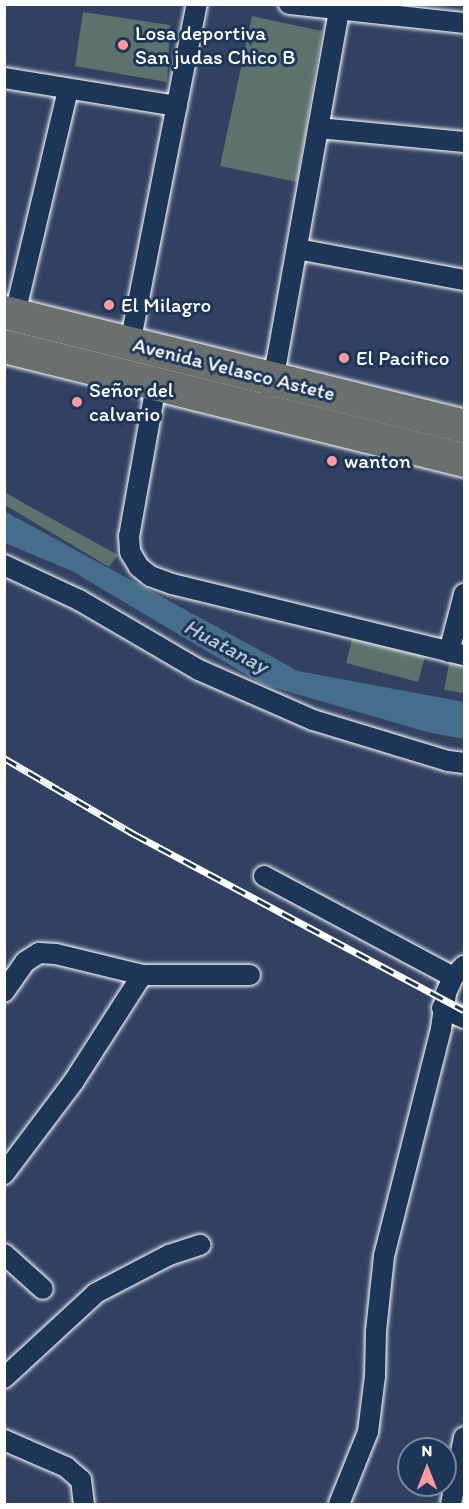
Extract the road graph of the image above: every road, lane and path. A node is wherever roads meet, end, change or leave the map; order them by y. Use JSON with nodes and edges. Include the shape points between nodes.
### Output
{"nodes":[{"id":1,"x":198,"y":4,"type":"edge"},
{"id":2,"x":289,"y":4,"type":"edge"},
{"id":3,"x":339,"y":10,"type":"junction"},
{"id":4,"x":465,"y":23,"type":"edge"},
{"id":5,"x":4,"y":78,"type":"edge"},
{"id":6,"x":69,"y":90,"type":"junction"},
{"id":7,"x":177,"y":106,"type":"junction"},
{"id":8,"x":318,"y":128,"type":"junction"},
{"id":9,"x":465,"y":142,"type":"edge"},
{"id":10,"x":297,"y":249,"type":"junction"},
{"id":11,"x":465,"y":280,"type":"edge"},
{"id":12,"x":10,"y":313,"type":"edge"},
{"id":13,"x":130,"y":344,"type":"junction"},
{"id":14,"x":4,"y":346,"type":"edge"},
{"id":15,"x":271,"y":378,"type":"junction"},
{"id":16,"x":156,"y":385,"type":"junction"},
{"id":17,"x":263,"y":410,"type":"junction"},
{"id":18,"x":465,"y":426,"type":"edge"},
{"id":19,"x":465,"y":460,"type":"edge"},
{"id":20,"x":4,"y":565,"type":"edge"},
{"id":21,"x":465,"y":594,"type":"edge"},
{"id":22,"x":457,"y":653,"type":"edge"},
{"id":23,"x":465,"y":763,"type":"edge"},
{"id":24,"x":264,"y":876,"type":"dead end"},
{"id":25,"x":459,"y":971,"type":"edge"},
{"id":26,"x":142,"y":975,"type":"junction"},
{"id":27,"x":250,"y":975,"type":"dead end"},
{"id":28,"x":4,"y":992,"type":"edge"},
{"id":29,"x":442,"y":1008,"type":"junction"},
{"id":30,"x":465,"y":1018,"type":"edge"},
{"id":31,"x":4,"y":1174,"type":"edge"},
{"id":32,"x":200,"y":1245,"type":"dead end"},
{"id":33,"x":4,"y":1254,"type":"edge"},
{"id":34,"x":43,"y":1289,"type":"dead end"},
{"id":35,"x":4,"y":1378,"type":"edge"},
{"id":36,"x":465,"y":1437,"type":"edge"},
{"id":37,"x":4,"y":1440,"type":"edge"},
{"id":38,"x":84,"y":1504,"type":"edge"},
{"id":39,"x":339,"y":1504,"type":"edge"},
{"id":40,"x":451,"y":1504,"type":"edge"}],
"edges":[{"from":1,"to":7,"type":"street"},
{"from":2,"to":3,"type":"street"},
{"from":3,"to":4,"type":"street"},
{"from":3,"to":8,"type":"street"},
{"from":5,"to":6,"type":"street"},
{"from":6,"to":7,"type":"street"},
{"from":6,"to":12,"type":"street"},
{"from":7,"to":13,"type":"street"},
{"from":8,"to":9,"type":"street"},
{"from":8,"to":10,"type":"street"},
{"from":10,"to":11,"type":"street"},
{"from":10,"to":15,"type":"street"},
{"from":12,"to":13,"type":"highway","name":"Avenida Velasco Astete"},
{"from":13,"to":15,"type":"highway","name":"Avenida Velasco Astete"},
{"from":14,"to":16,"type":"highway","name":"Avenida Velasco Astete"},
{"from":15,"to":17,"type":"street"},
{"from":15,"to":18,"type":"highway","name":"Avenida Velasco Astete"},
{"from":16,"to":17,"type":"highway","name":"Avenida Velasco Astete"},
{"from":16,"to":22,"type":"street","via":[[129,536],[130,552],[139,567],[172,584]]},
{"from":17,"to":19,"type":"highway","name":"Avenida Velasco Astete"},
{"from":20,"to":23,"type":"street","via":[[79,600],[219,680],[313,720]]},
{"from":21,"to":22,"type":"street"},
{"from":24,"to":25,"type":"street"},
{"from":25,"to":29,"type":"street"},
{"from":26,"to":27,"type":"street"},
{"from":26,"to":28,"type":"street","via":[[39,953],[25,962]]},
{"from":26,"to":31,"type":"street","via":[[68,1089]]},
{"from":29,"to":30,"type":"street"},
{"from":29,"to":39,"type":"street","via":[[441,1029],[384,1256],[368,1432]]},
{"from":32,"to":35,"type":"street","via":[[169,1255],[96,1293]]},
{"from":33,"to":34,"type":"street"},
{"from":36,"to":40,"type":"street"},
{"from":37,"to":38,"type":"street","via":[[66,1467],[81,1480]]}]}
